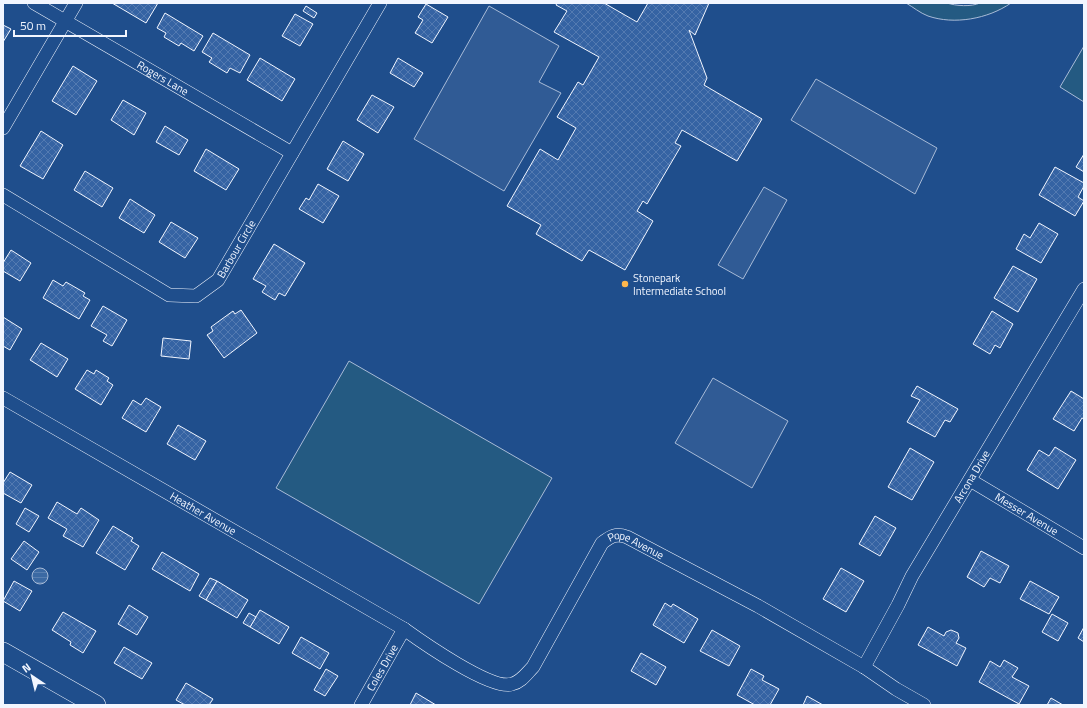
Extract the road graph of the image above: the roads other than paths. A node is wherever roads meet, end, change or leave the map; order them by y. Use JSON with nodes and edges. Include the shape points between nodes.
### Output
{"nodes":[{"id":1,"x":34,"y":3,"type":"edge"},
{"id":2,"x":76,"y":3,"type":"edge"},
{"id":3,"x":380,"y":3,"type":"edge"},
{"id":4,"x":65,"y":21,"type":"junction"},
{"id":5,"x":3,"y":128,"type":"edge"},
{"id":6,"x":292,"y":153,"type":"junction"},
{"id":7,"x":3,"y":195,"type":"edge"},
{"id":8,"x":1084,"y":289,"type":"edge"},
{"id":9,"x":3,"y":398,"type":"edge"},
{"id":10,"x":970,"y":480,"type":"junction"},
{"id":11,"x":1084,"y":548,"type":"edge"},
{"id":12,"x":404,"y":629,"type":"junction"},
{"id":13,"x":3,"y":652,"type":"edge"},
{"id":14,"x":864,"y":667,"type":"junction"},
{"id":15,"x":96,"y":705,"type":"edge"},
{"id":16,"x":361,"y":705,"type":"edge"},
{"id":17,"x":924,"y":705,"type":"edge"}],
"edges":[{"from":1,"to":4,"type":"street","name":"Rogers Lane"},
{"from":2,"to":4,"type":"street"},
{"from":3,"to":6,"type":"street","name":"Barbour Circle"},
{"from":4,"to":5,"type":"street"},
{"from":4,"to":6,"type":"street","name":"Rogers Lane"},
{"from":6,"to":7,"type":"street","name":"Barbour Circle","via":[[218,280],[196,296],[169,296]]},
{"from":8,"to":10,"type":"street","name":"Arcona Drive"},
{"from":9,"to":12,"type":"street","name":"Heather Avenue"},
{"from":10,"to":11,"type":"street","name":"Messer Avenue"},
{"from":10,"to":14,"type":"street","name":"Arcona Drive","via":[[912,576]]},
{"from":12,"to":14,"type":"street","name":"Pope Avenue","via":[[486,680],[499,685],[511,685],[533,667],[602,543],[610,536],[618,534],[723,587]]},
{"from":12,"to":16,"type":"street","name":"Coles Drive"},
{"from":13,"to":15,"type":"main road"},
{"from":14,"to":17,"type":"street","name":"Pope Avenue"}]}
